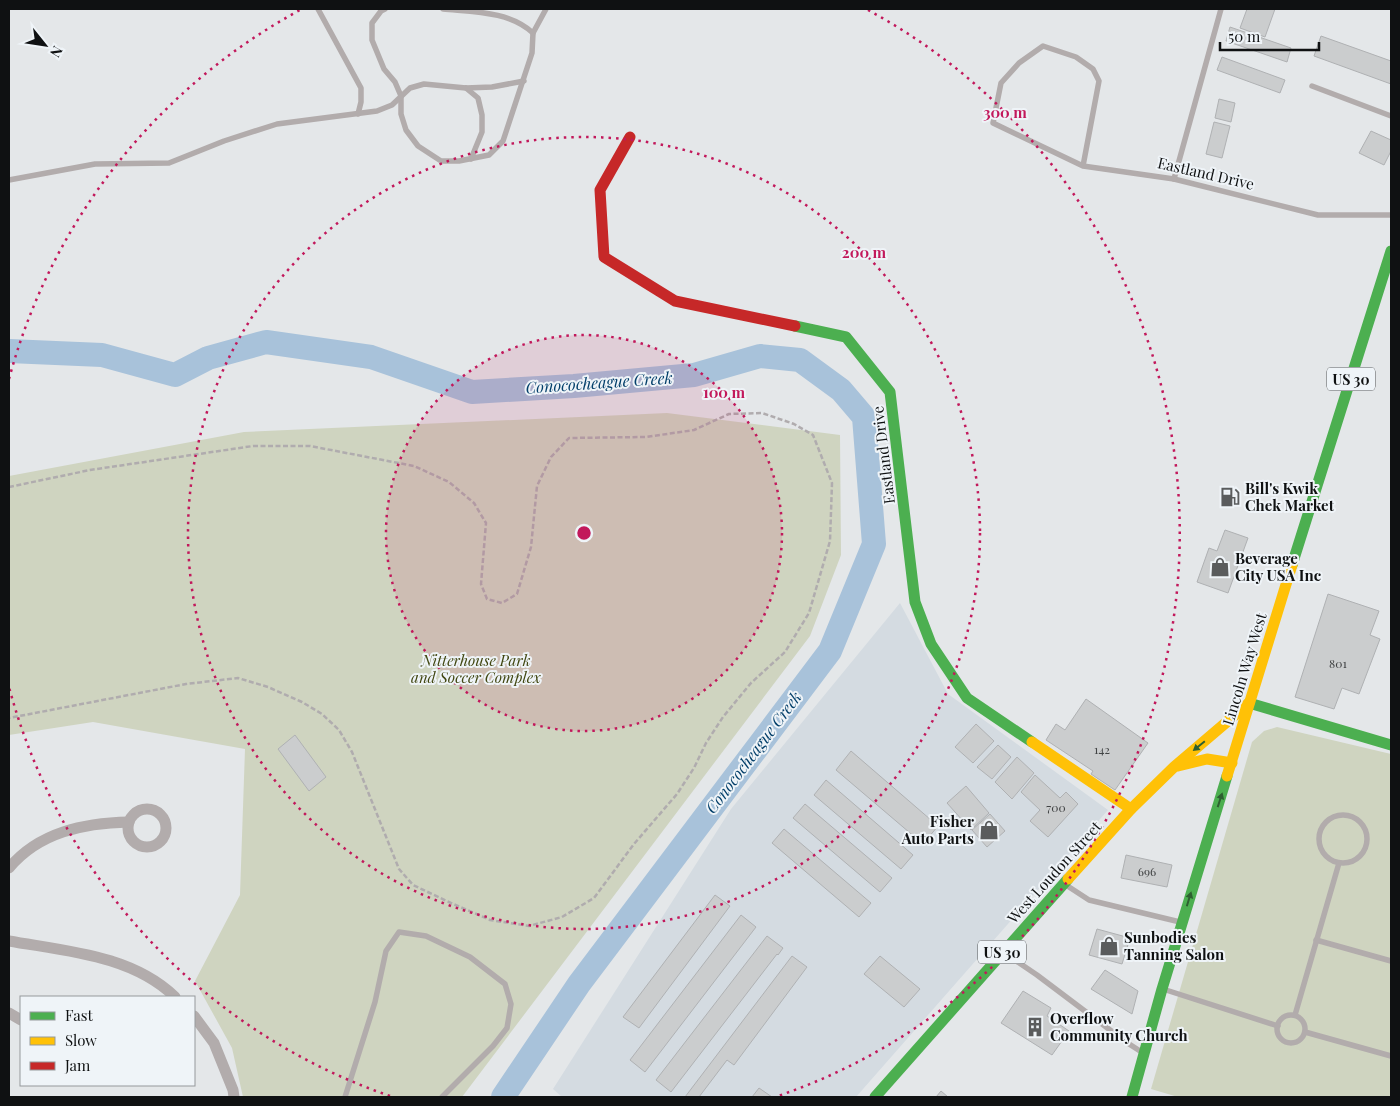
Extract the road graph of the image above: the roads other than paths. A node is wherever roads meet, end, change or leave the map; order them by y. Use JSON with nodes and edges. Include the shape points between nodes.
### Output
{"nodes":[{"id":1,"x":318,"y":9,"type":"edge"},
{"id":2,"x":385,"y":9,"type":"edge"},
{"id":3,"x":443,"y":9,"type":"edge"},
{"id":4,"x":546,"y":9,"type":"edge"},
{"id":5,"x":1221,"y":9,"type":"edge"},
{"id":6,"x":533,"y":33,"type":"junction"},
{"id":7,"x":524,"y":81,"type":"junction"},
{"id":8,"x":1312,"y":86,"type":"dead end"},
{"id":9,"x":466,"y":88,"type":"junction"},
{"id":10,"x":401,"y":96,"type":"junction"},
{"id":11,"x":358,"y":114,"type":"junction"},
{"id":12,"x":1391,"y":116,"type":"edge"},
{"id":13,"x":630,"y":137,"type":"dead end"},
{"id":14,"x":471,"y":158,"type":"junction"},
{"id":15,"x":1083,"y":166,"type":"junction"},
{"id":16,"x":1174,"y":179,"type":"junction"},
{"id":17,"x":9,"y":180,"type":"edge"},
{"id":18,"x":1391,"y":215,"type":"edge"},
{"id":19,"x":1391,"y":250,"type":"edge"},
{"id":20,"x":1249,"y":702,"type":"junction"},
{"id":21,"x":1391,"y":745,"type":"edge"},
{"id":22,"x":1232,"y":763,"type":"junction"},
{"id":23,"x":1174,"y":766,"type":"junction"},
{"id":24,"x":1131,"y":810,"type":"junction"},
{"id":25,"x":129,"y":822,"type":"dead end"},
{"id":26,"x":1339,"y":863,"type":"junction"},
{"id":27,"x":9,"y":868,"type":"edge"},
{"id":28,"x":1063,"y":884,"type":"junction"},
{"id":29,"x":1182,"y":923,"type":"junction"},
{"id":30,"x":1316,"y":940,"type":"junction"},
{"id":31,"x":9,"y":941,"type":"edge"},
{"id":32,"x":1002,"y":952,"type":"junction"},
{"id":33,"x":1391,"y":961,"type":"edge"},
{"id":34,"x":1162,"y":989,"type":"junction"},
{"id":35,"x":174,"y":996,"type":"edge"},
{"id":36,"x":9,"y":1013,"type":"edge"},
{"id":37,"x":1294,"y":1015,"type":"junction"},
{"id":38,"x":195,"y":1017,"type":"edge"},
{"id":39,"x":20,"y":1019,"type":"edge"},
{"id":40,"x":1278,"y":1026,"type":"junction"},
{"id":41,"x":1305,"y":1032,"type":"junction"},
{"id":42,"x":1144,"y":1053,"type":"junction"},
{"id":43,"x":1391,"y":1056,"type":"edge"},
{"id":44,"x":234,"y":1097,"type":"edge"},
{"id":45,"x":345,"y":1097,"type":"edge"},
{"id":46,"x":442,"y":1097,"type":"edge"},
{"id":47,"x":875,"y":1097,"type":"edge"},
{"id":48,"x":1134,"y":1097,"type":"edge"}],
"edges":[{"from":1,"to":11,"type":"lane","via":[[361,88]]},
{"from":2,"to":10,"type":"lane","via":[[372,23],[372,40],[384,69]]},
{"from":3,"to":6,"type":"lane","via":[[498,14],[524,25]]},
{"from":4,"to":6,"type":"lane"},
{"from":5,"to":16,"type":"lane"},
{"from":6,"to":7,"type":"lane","via":[[532,53]]},
{"from":7,"to":9,"type":"lane"},
{"from":7,"to":14,"type":"lane","via":[[503,140],[489,155]]},
{"from":8,"to":12,"type":"lane"},
{"from":9,"to":10,"type":"lane","via":[[424,84],[410,88]]},
{"from":9,"to":14,"type":"lane","via":[[478,98],[482,115],[482,132]]},
{"from":10,"to":11,"type":"lane","via":[[392,105]]},
{"from":10,"to":14,"type":"lane","via":[[401,114],[406,130],[418,146],[441,161]]},
{"from":11,"to":17,"type":"lane","via":[[277,124],[168,163],[95,164]]},
{"from":13,"to":24,"type":"main road","name":"Eastland Drive","via":[[600,190],[604,257],[675,301],[846,338],[890,392],[915,602],[931,644],[966,698]]},
{"from":15,"to":15,"type":"lane","name":"Eastland Drive","via":[[1099,81],[1093,70],[1076,57],[1043,46],[1019,63],[1001,83],[993,123]]},
{"from":15,"to":16,"type":"lane","name":"Eastland Drive"},
{"from":16,"to":18,"type":"lane","name":"Eastland Drive","via":[[1318,215]]},
{"from":19,"to":20,"type":"main road","name":"Lincoln Way West","number":"US 30"},
{"from":20,"to":21,"type":"main road"},
{"from":20,"to":22,"type":"main road","name":"Lincoln Way West","number":"US 30"},
{"from":20,"to":23,"type":"main road","name":"West Loudon Street","number":"US 30","one_way":true},
{"from":22,"to":23,"type":"main road","via":[[1207,759]]},
{"from":29,"to":22,"type":"main road","name":"Lincoln Way West","number":"US 30","one_way":true},
{"from":23,"to":24,"type":"main road","name":"West Loudon Street","number":"US 30"},
{"from":24,"to":28,"type":"main road","name":"West Loudon Street","number":"US 30"},
{"from":25,"to":27,"type":"street","via":[[64,830],[33,846]]},
{"from":26,"to":26,"type":"lane","via":[[1354,861],[1361,856],[1368,842],[1364,826],[1352,816],[1329,819],[1320,832],[1319,840],[1325,855]]},
{"from":26,"to":30,"type":"lane"},
{"from":28,"to":29,"type":"lane","via":[[1089,900]]},
{"from":28,"to":32,"type":"main road","name":"West Loudon Street","number":"US 30"},
{"from":29,"to":34,"type":"main road","name":"Lincoln Way West","number":"US 30"},
{"from":30,"to":33,"type":"lane"},
{"from":30,"to":37,"type":"lane"},
{"from":31,"to":35,"type":"street","via":[[120,964],[153,980]]},
{"from":32,"to":42,"type":"lane"},
{"from":32,"to":47,"type":"main road","name":"West Loudon Street","number":"US 30"},
{"from":34,"to":40,"type":"lane"},
{"from":34,"to":42,"type":"main road","name":"Lincoln Way West","number":"US 30"},
{"from":36,"to":39,"type":"street"},
{"from":37,"to":40,"type":"lane","via":[[1282,1018]]},
{"from":37,"to":41,"type":"lane","via":[[1302,1020]]},
{"from":38,"to":44,"type":"street","via":[[214,1044]]},
{"from":40,"to":41,"type":"lane","via":[[1282,1039],[1290,1042],[1299,1040]]},
{"from":41,"to":43,"type":"lane"},
{"from":42,"to":48,"type":"main road","name":"Lincoln Way West","number":"US 30"},
{"from":45,"to":46,"type":"lane","via":[[375,1002],[386,951],[399,932],[426,936],[470,956],[505,984],[511,1004],[507,1028]]}]}
